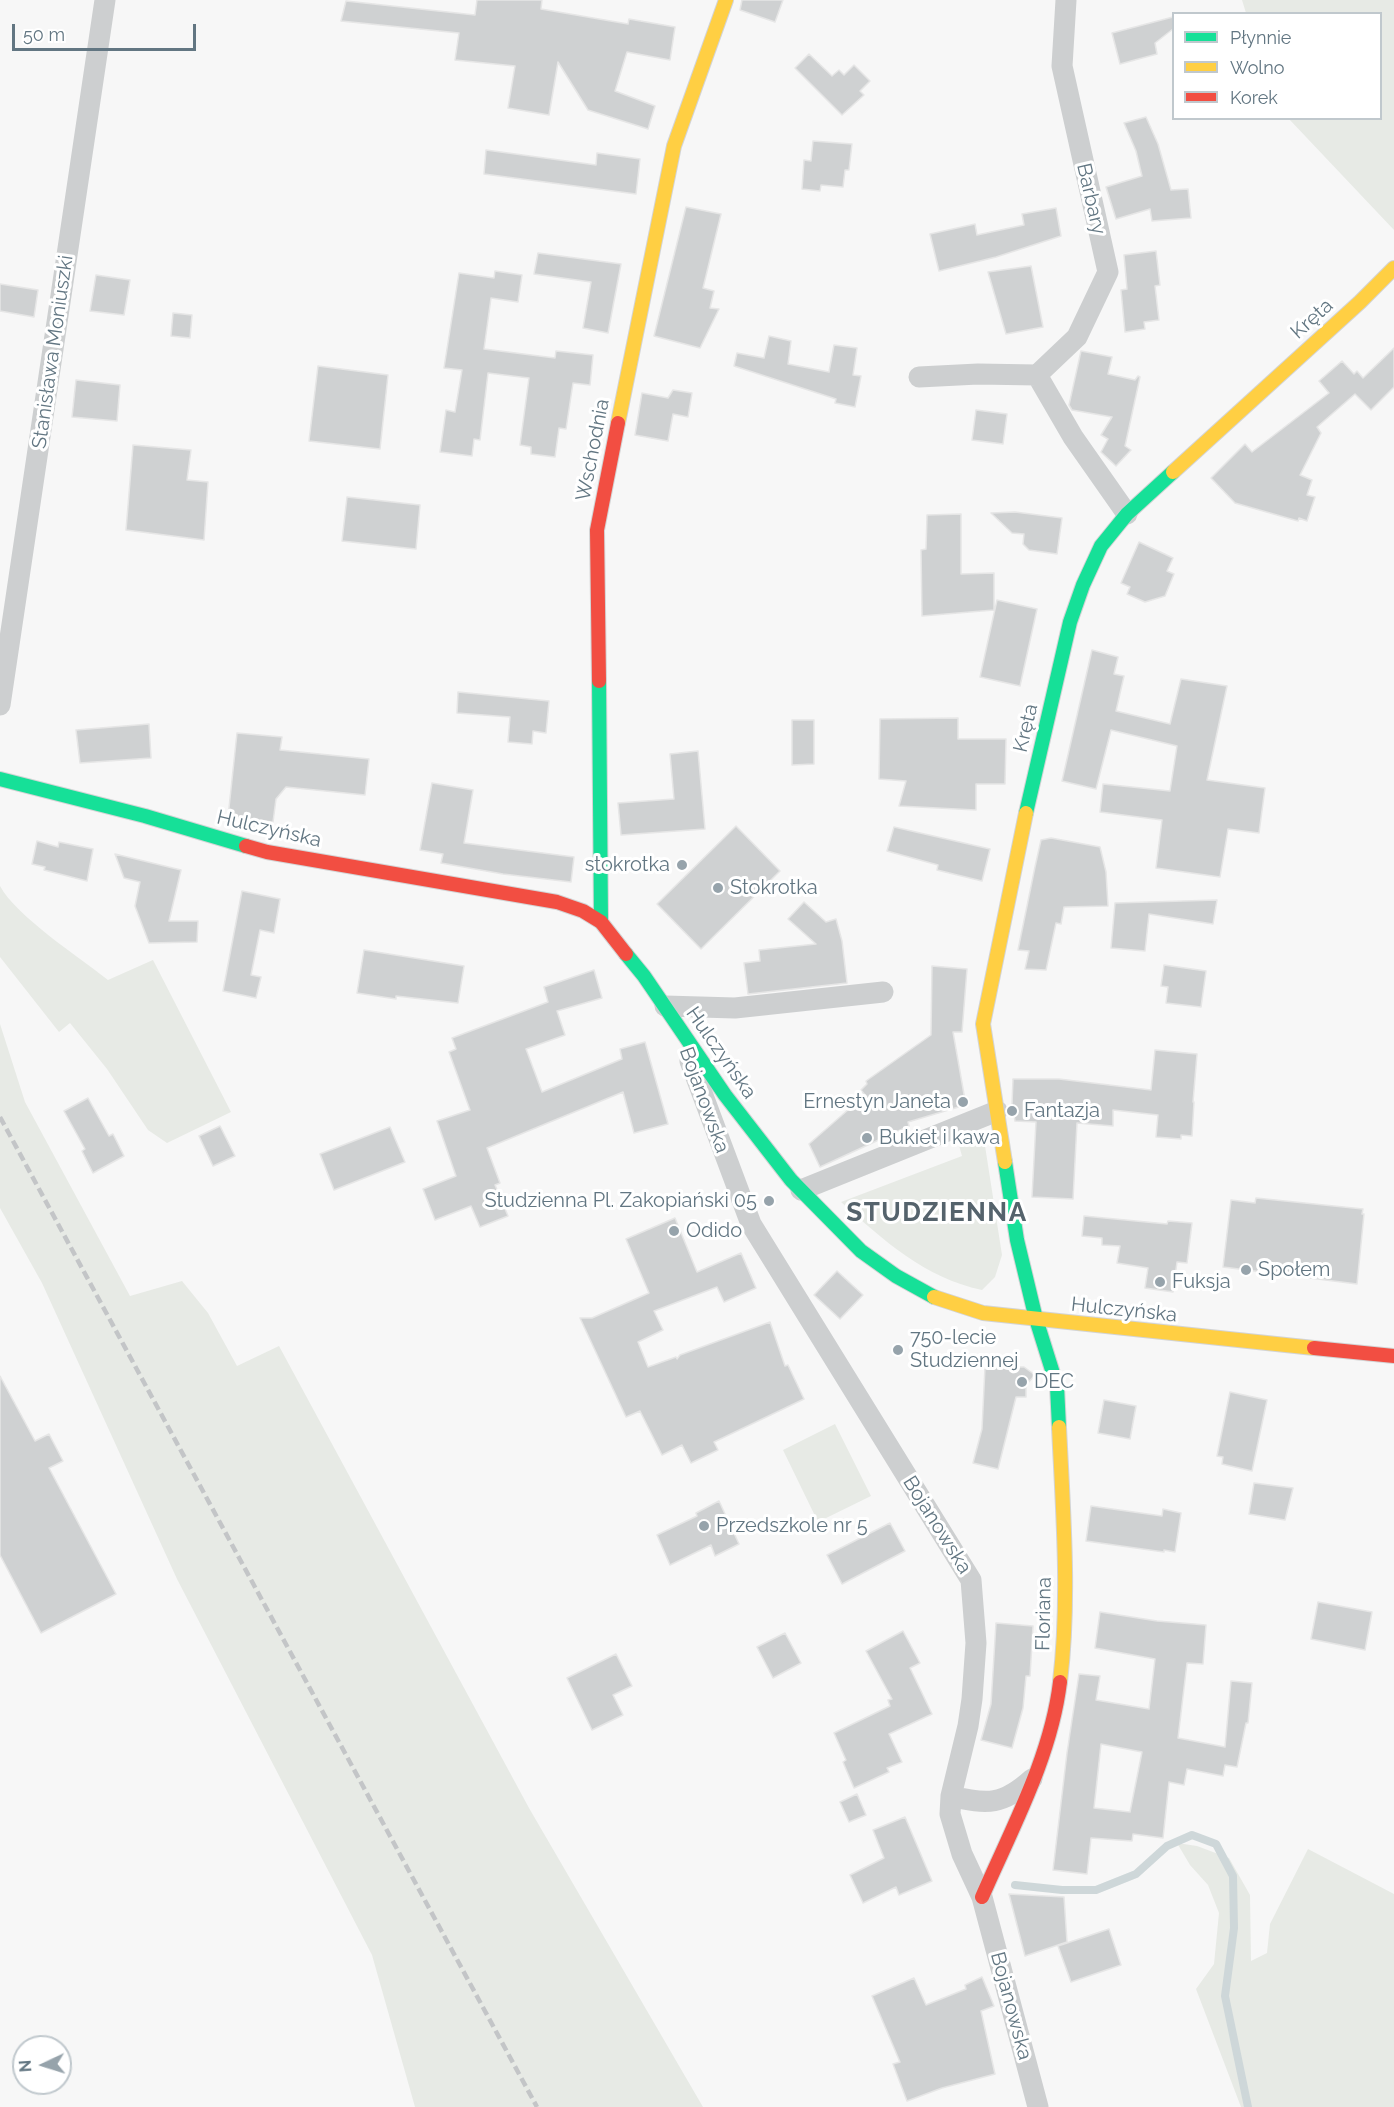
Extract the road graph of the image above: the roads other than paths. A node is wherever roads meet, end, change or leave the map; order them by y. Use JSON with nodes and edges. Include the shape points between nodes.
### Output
{"nodes":[{"id":1,"x":105,"y":0,"type":"edge"},
{"id":2,"x":726,"y":0,"type":"edge"},
{"id":3,"x":1066,"y":0,"type":"edge"},
{"id":4,"x":1394,"y":268,"type":"edge"},
{"id":5,"x":1037,"y":375,"type":"junction"},
{"id":6,"x":919,"y":377,"type":"dead end"},
{"id":7,"x":1127,"y":514,"type":"junction"},
{"id":8,"x":0,"y":705,"type":"edge"},
{"id":9,"x":0,"y":779,"type":"edge"},
{"id":10,"x":601,"y":922,"type":"junction"},
{"id":11,"x":883,"y":992,"type":"dead end"},
{"id":12,"x":670,"y":1013,"type":"junction"},
{"id":13,"x":997,"y":1111,"type":"junction"},
{"id":14,"x":801,"y":1190,"type":"junction"},
{"id":15,"x":1036,"y":1320,"type":"junction"},
{"id":16,"x":1394,"y":1356,"type":"edge"},
{"id":17,"x":1034,"y":1777,"type":"junction"},
{"id":18,"x":951,"y":1796,"type":"junction"},
{"id":19,"x":982,"y":1897,"type":"junction"},
{"id":20,"x":1038,"y":2107,"type":"edge"}],
"edges":[{"from":1,"to":8,"type":"street","name":"Stanisława Moniuszki"},
{"from":2,"to":10,"type":"street","name":"Wschodnia","via":[[674,146],[597,530]]},
{"from":3,"to":5,"type":"street","name":"Barbary","via":[[1062,66],[1108,272],[1077,337]]},
{"from":4,"to":7,"type":"street","name":"Kręta"},
{"from":5,"to":6,"type":"street"},
{"from":5,"to":7,"type":"street","via":[[1073,437]]},
{"from":7,"to":13,"type":"street","name":"Kręta","via":[[1101,546],[1073,613],[1030,799],[983,1024]]},
{"from":9,"to":10,"type":"street","name":"Hulczyńska","via":[[267,852],[557,902]]},
{"from":10,"to":12,"type":"street","name":"Hulczyńska"},
{"from":11,"to":12,"type":"street"},
{"from":12,"to":14,"type":"street","name":"Hulczyńska","via":[[725,1095]]},
{"from":12,"to":18,"type":"street","name":"Bojanowska","via":[[751,1224],[971,1580],[976,1643],[972,1699]]},
{"from":13,"to":14,"type":"street"},
{"from":13,"to":15,"type":"street","name":"Kręta","via":[[1017,1240]]},
{"from":14,"to":15,"type":"street","name":"Hulczyńska","via":[[861,1251],[929,1295],[983,1313]]},
{"from":15,"to":16,"type":"street","name":"Hulczyńska"},
{"from":15,"to":17,"type":"street","name":"Floriana","via":[[1058,1386],[1065,1641],[1057,1709]]},
{"from":17,"to":18,"type":"street","via":[[1014,1794],[989,1802]]},
{"from":17,"to":19,"type":"street","name":"Floriana"},
{"from":18,"to":19,"type":"street","name":"Bojanowska","via":[[950,1814],[962,1854]]},
{"from":19,"to":20,"type":"street","name":"Bojanowska"}]}
